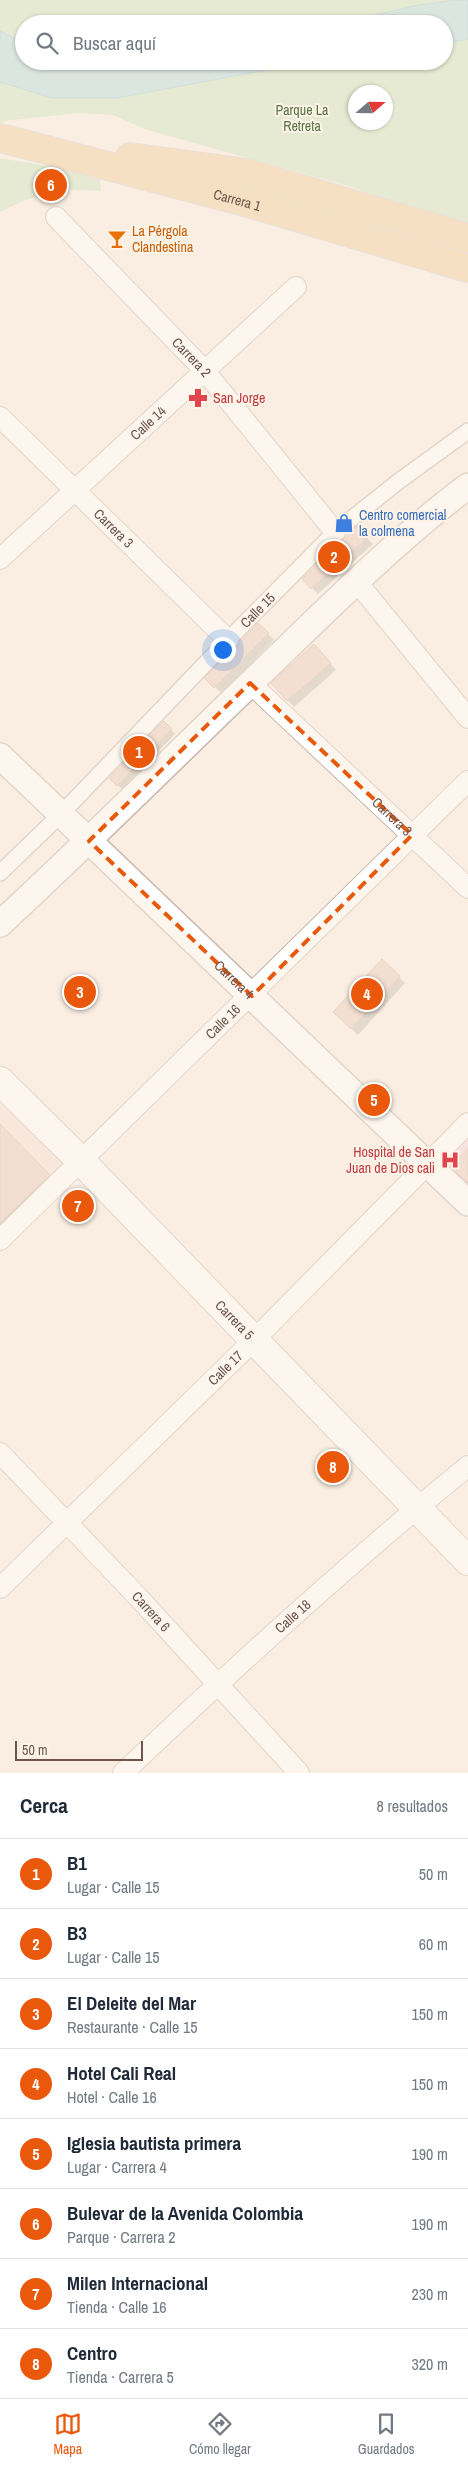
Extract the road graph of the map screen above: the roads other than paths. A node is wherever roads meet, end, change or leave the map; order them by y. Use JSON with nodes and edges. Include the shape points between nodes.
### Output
{"nodes":[{"id":1,"x":56,"y":217,"type":"dead end"},
{"id":2,"x":468,"y":238,"type":"edge"},
{"id":3,"x":468,"y":268,"type":"edge"},
{"id":4,"x":296,"y":287,"type":"dead end"},
{"id":5,"x":204,"y":370,"type":"junction"},
{"id":6,"x":0,"y":418,"type":"edge"},
{"id":7,"x":468,"y":431,"type":"edge"},
{"id":8,"x":468,"y":486,"type":"edge"},
{"id":9,"x":76,"y":491,"type":"junction"},
{"id":10,"x":335,"y":532,"type":"junction"},
{"id":11,"x":0,"y":559,"type":"edge"},
{"id":12,"x":356,"y":581,"type":"junction"},
{"id":13,"x":228,"y":640,"type":"junction"},
{"id":14,"x":250,"y":683,"type":"junction"},
{"id":15,"x":468,"y":718,"type":"edge"},
{"id":16,"x":0,"y":756,"type":"edge"},
{"id":17,"x":468,"y":782,"type":"edge"},
{"id":18,"x":61,"y":814,"type":"junction"},
{"id":19,"x":412,"y":835,"type":"junction"},
{"id":20,"x":89,"y":841,"type":"junction"},
{"id":21,"x":0,"y":873,"type":"edge"},
{"id":22,"x":468,"y":888,"type":"edge"},
{"id":23,"x":0,"y":924,"type":"edge"},
{"id":24,"x":252,"y":996,"type":"junction"},
{"id":25,"x":0,"y":1081,"type":"edge"},
{"id":26,"x":468,"y":1123,"type":"edge"},
{"id":27,"x":81,"y":1161,"type":"junction"},
{"id":28,"x":427,"y":1164,"type":"junction"},
{"id":29,"x":468,"y":1203,"type":"edge"},
{"id":30,"x":0,"y":1240,"type":"edge"},
{"id":31,"x":254,"y":1340,"type":"junction"},
{"id":32,"x":0,"y":1453,"type":"edge"},
{"id":33,"x":468,"y":1466,"type":"edge"},
{"id":34,"x":416,"y":1508,"type":"junction"},
{"id":35,"x":67,"y":1524,"type":"junction"},
{"id":36,"x":468,"y":1561,"type":"edge"},
{"id":37,"x":0,"y":1588,"type":"edge"},
{"id":38,"x":217,"y":1684,"type":"junction"},
{"id":39,"x":123,"y":1773,"type":"edge"},
{"id":40,"x":299,"y":1773,"type":"edge"}],
"edges":[{"from":1,"to":5,"type":"street","name":"Carrera 2"},
{"from":2,"to":3,"type":"main road","name":"Carrera 1","via":[[247,173],[5,139],[245,202]]},
{"from":4,"to":5,"type":"street","name":"Calle 14"},
{"from":5,"to":9,"type":"street","name":"Calle 14"},
{"from":5,"to":10,"type":"street","name":"Carrera 2"},
{"from":6,"to":9,"type":"street","name":"Carrera 3"},
{"from":7,"to":10,"type":"street","name":"Calle 15"},
{"from":8,"to":12,"type":"street","via":[[428,516]]},
{"from":9,"to":11,"type":"street","name":"Calle 14"},
{"from":9,"to":13,"type":"street","name":"Carrera 3"},
{"from":10,"to":13,"type":"street","name":"Calle 15"},
{"from":12,"to":14,"type":"street"},
{"from":12,"to":15,"type":"street"},
{"from":13,"to":18,"type":"street","name":"Calle 15"},
{"from":14,"to":19,"type":"street","name":"Carrera 3"},
{"from":14,"to":20,"type":"street"},
{"from":16,"to":18,"type":"street","name":"Carrera 4"},
{"from":17,"to":19,"type":"street","name":"Calle 16"},
{"from":18,"to":20,"type":"street","name":"Carrera 4"},
{"from":18,"to":21,"type":"street","name":"Calle 15"},
{"from":19,"to":22,"type":"street","name":"Carrera 3"},
{"from":19,"to":24,"type":"street","name":"Calle 16"},
{"from":20,"to":23,"type":"street"},
{"from":20,"to":24,"type":"street","name":"Carrera 4"},
{"from":24,"to":27,"type":"street","name":"Calle 16"},
{"from":24,"to":28,"type":"street","name":"Carrera 4"},
{"from":25,"to":27,"type":"main road","name":"Carrera 5"},
{"from":26,"to":28,"type":"street","name":"Calle 17"},
{"from":27,"to":30,"type":"street","name":"Calle 16"},
{"from":27,"to":31,"type":"main road","name":"Carrera 5"},
{"from":28,"to":29,"type":"street","name":"Carrera 4"},
{"from":28,"to":31,"type":"street","name":"Calle 17"},
{"from":31,"to":34,"type":"main road","name":"Carrera 5"},
{"from":31,"to":35,"type":"street","name":"Calle 17"},
{"from":32,"to":35,"type":"street","name":"Carrera 6"},
{"from":33,"to":34,"type":"street","name":"Calle 18"},
{"from":34,"to":36,"type":"main road","name":"Carrera 5"},
{"from":34,"to":38,"type":"street","name":"Calle 18"},
{"from":35,"to":37,"type":"street","name":"Calle 17"},
{"from":35,"to":38,"type":"street","name":"Carrera 6"},
{"from":38,"to":39,"type":"street","name":"Calle 18"},
{"from":38,"to":40,"type":"street","name":"Carrera 6"}]}
